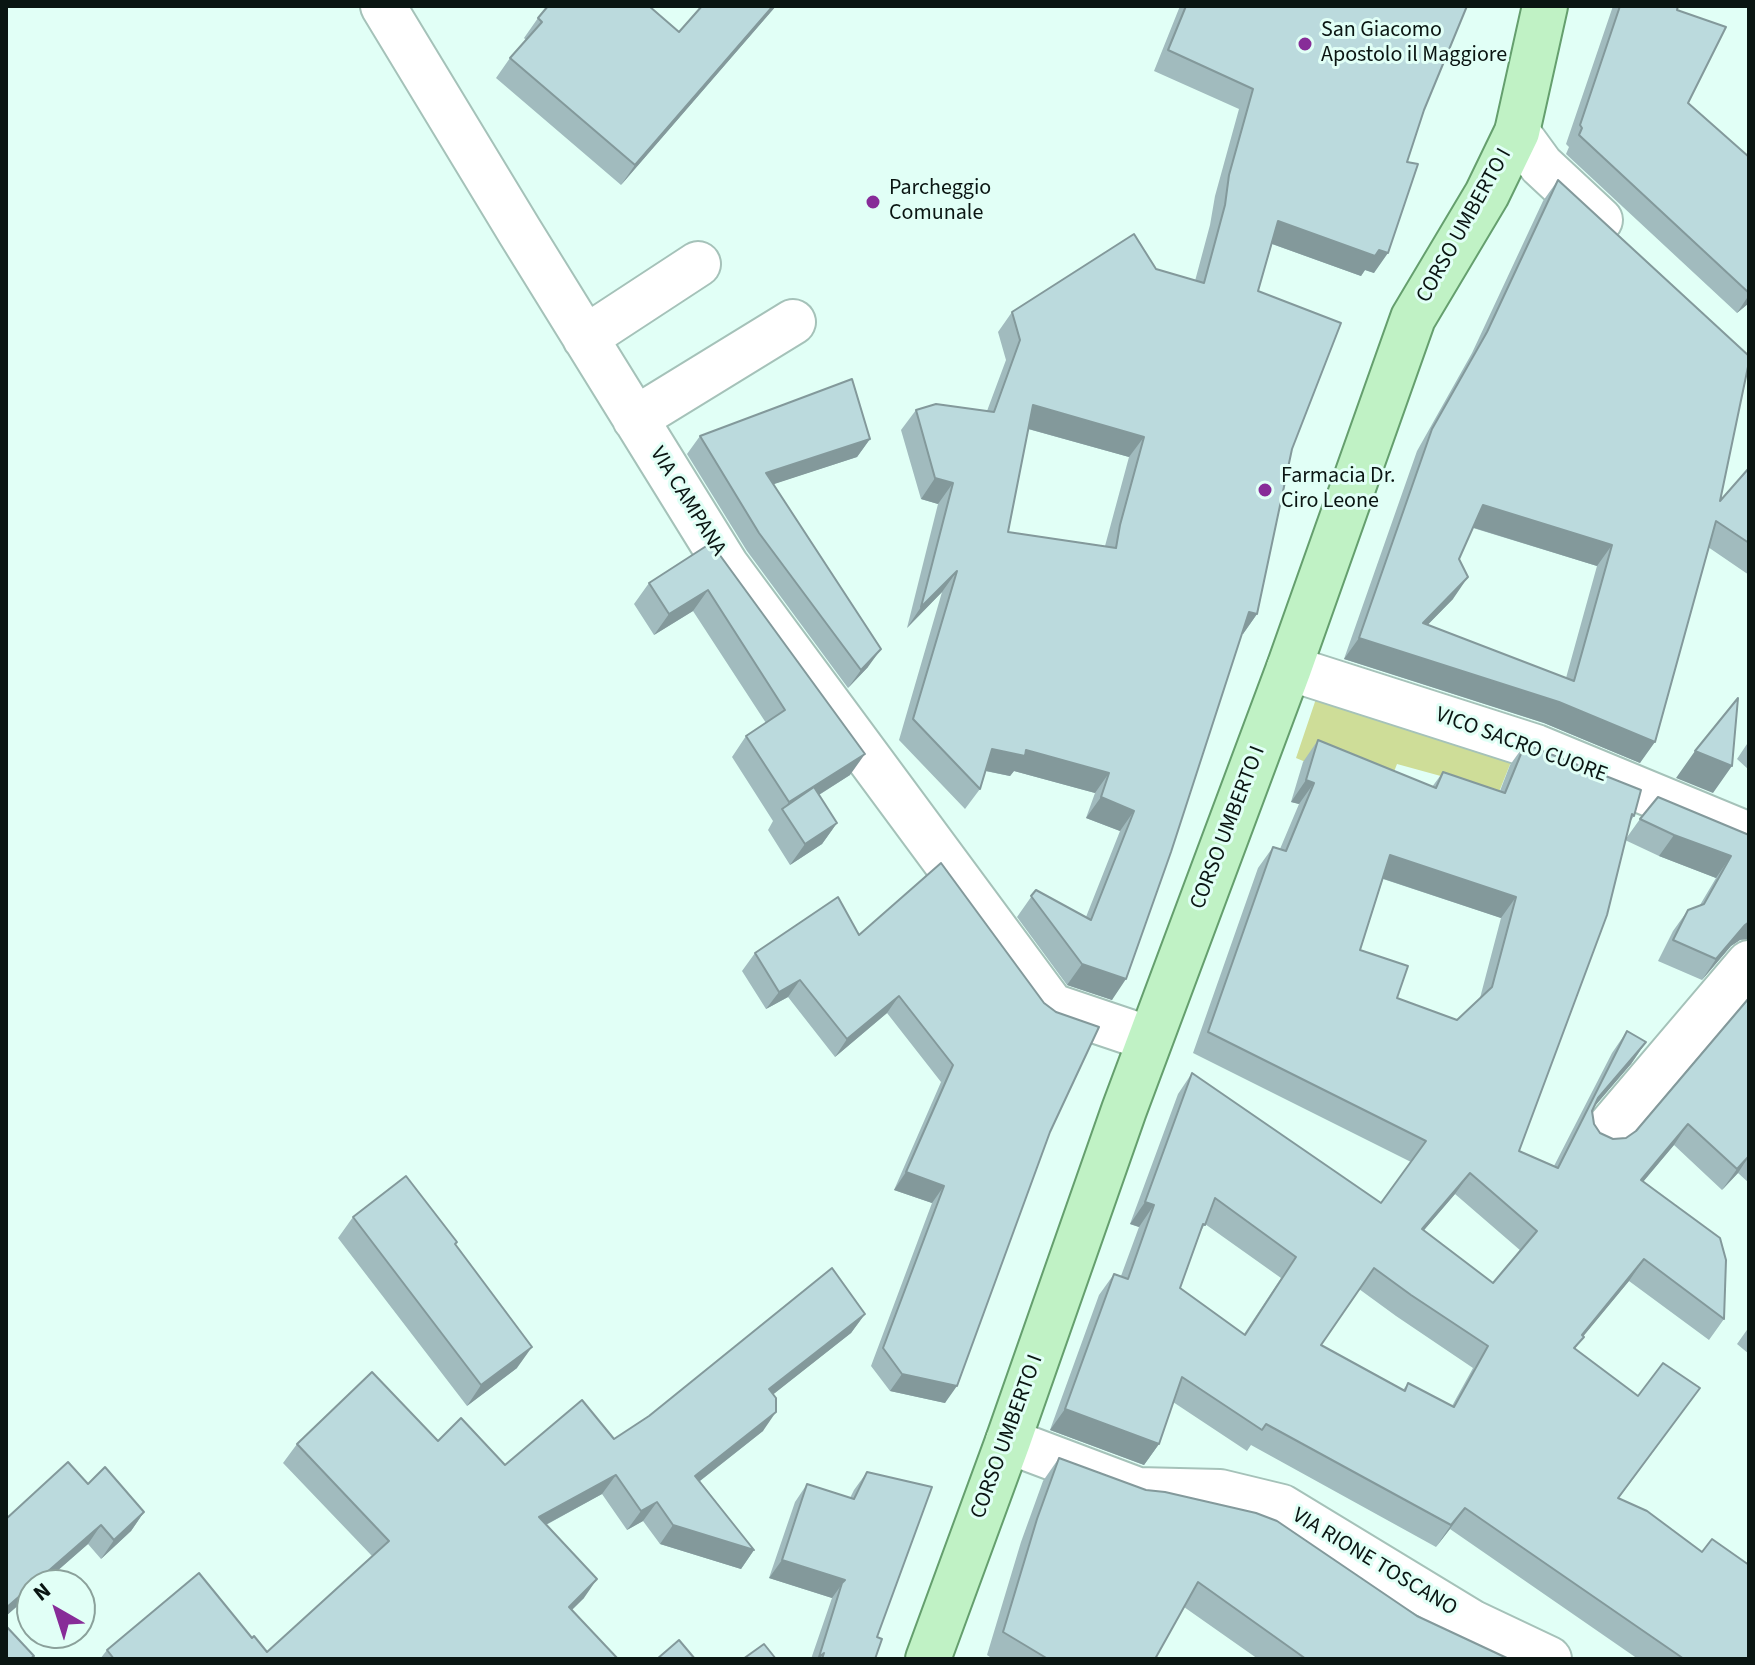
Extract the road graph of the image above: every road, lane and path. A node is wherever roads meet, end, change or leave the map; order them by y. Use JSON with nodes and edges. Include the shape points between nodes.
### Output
{"nodes":[{"id":1,"x":383,"y":6,"type":"edge"},
{"id":2,"x":1545,"y":6,"type":"edge"},
{"id":3,"x":1517,"y":132,"type":"junction"},
{"id":4,"x":1633,"y":251,"type":"edge"},
{"id":5,"x":698,"y":264,"type":"dead end"},
{"id":6,"x":793,"y":322,"type":"dead end"},
{"id":7,"x":585,"y":338,"type":"junction"},
{"id":8,"x":635,"y":419,"type":"junction"},
{"id":9,"x":1289,"y":668,"type":"junction"},
{"id":10,"x":1749,"y":835,"type":"edge"},
{"id":11,"x":1749,"y":963,"type":"edge"},
{"id":12,"x":1150,"y":1039,"type":"junction"},
{"id":13,"x":1602,"y":1136,"type":"edge"},
{"id":14,"x":1008,"y":1441,"type":"junction"},
{"id":15,"x":928,"y":1659,"type":"edge"},
{"id":16,"x":1549,"y":1659,"type":"edge"}],
"edges":[{"from":1,"to":7,"type":"street","name":"VIA CAMPANA"},
{"from":2,"to":3,"type":"main road","name":"CORSO UMBERTO I"},
{"from":3,"to":4,"type":"street","via":[[1541,165]]},
{"from":3,"to":9,"type":"main road","name":"CORSO UMBERTO I","via":[[1487,194],[1413,318]]},
{"from":5,"to":7,"type":"street"},
{"from":6,"to":8,"type":"street"},
{"from":7,"to":8,"type":"street","name":"VIA CAMPANA"},
{"from":8,"to":12,"type":"street","name":"VIA CAMPANA","via":[[726,565],[1052,1006]]},
{"from":9,"to":10,"type":"street","name":"VICO SACRO CUORE","via":[[1536,747]]},
{"from":9,"to":12,"type":"main road","name":"CORSO UMBERTO I"},
{"from":11,"to":13,"type":"street"},
{"from":12,"to":14,"type":"main road","name":"CORSO UMBERTO I"},
{"from":14,"to":15,"type":"main road","name":"CORSO UMBERTO I"},
{"from":14,"to":16,"type":"street","name":"VIA RIONE TOSCANO","via":[[1138,1490],[1220,1492],[1282,1507],[1473,1623]]}]}
